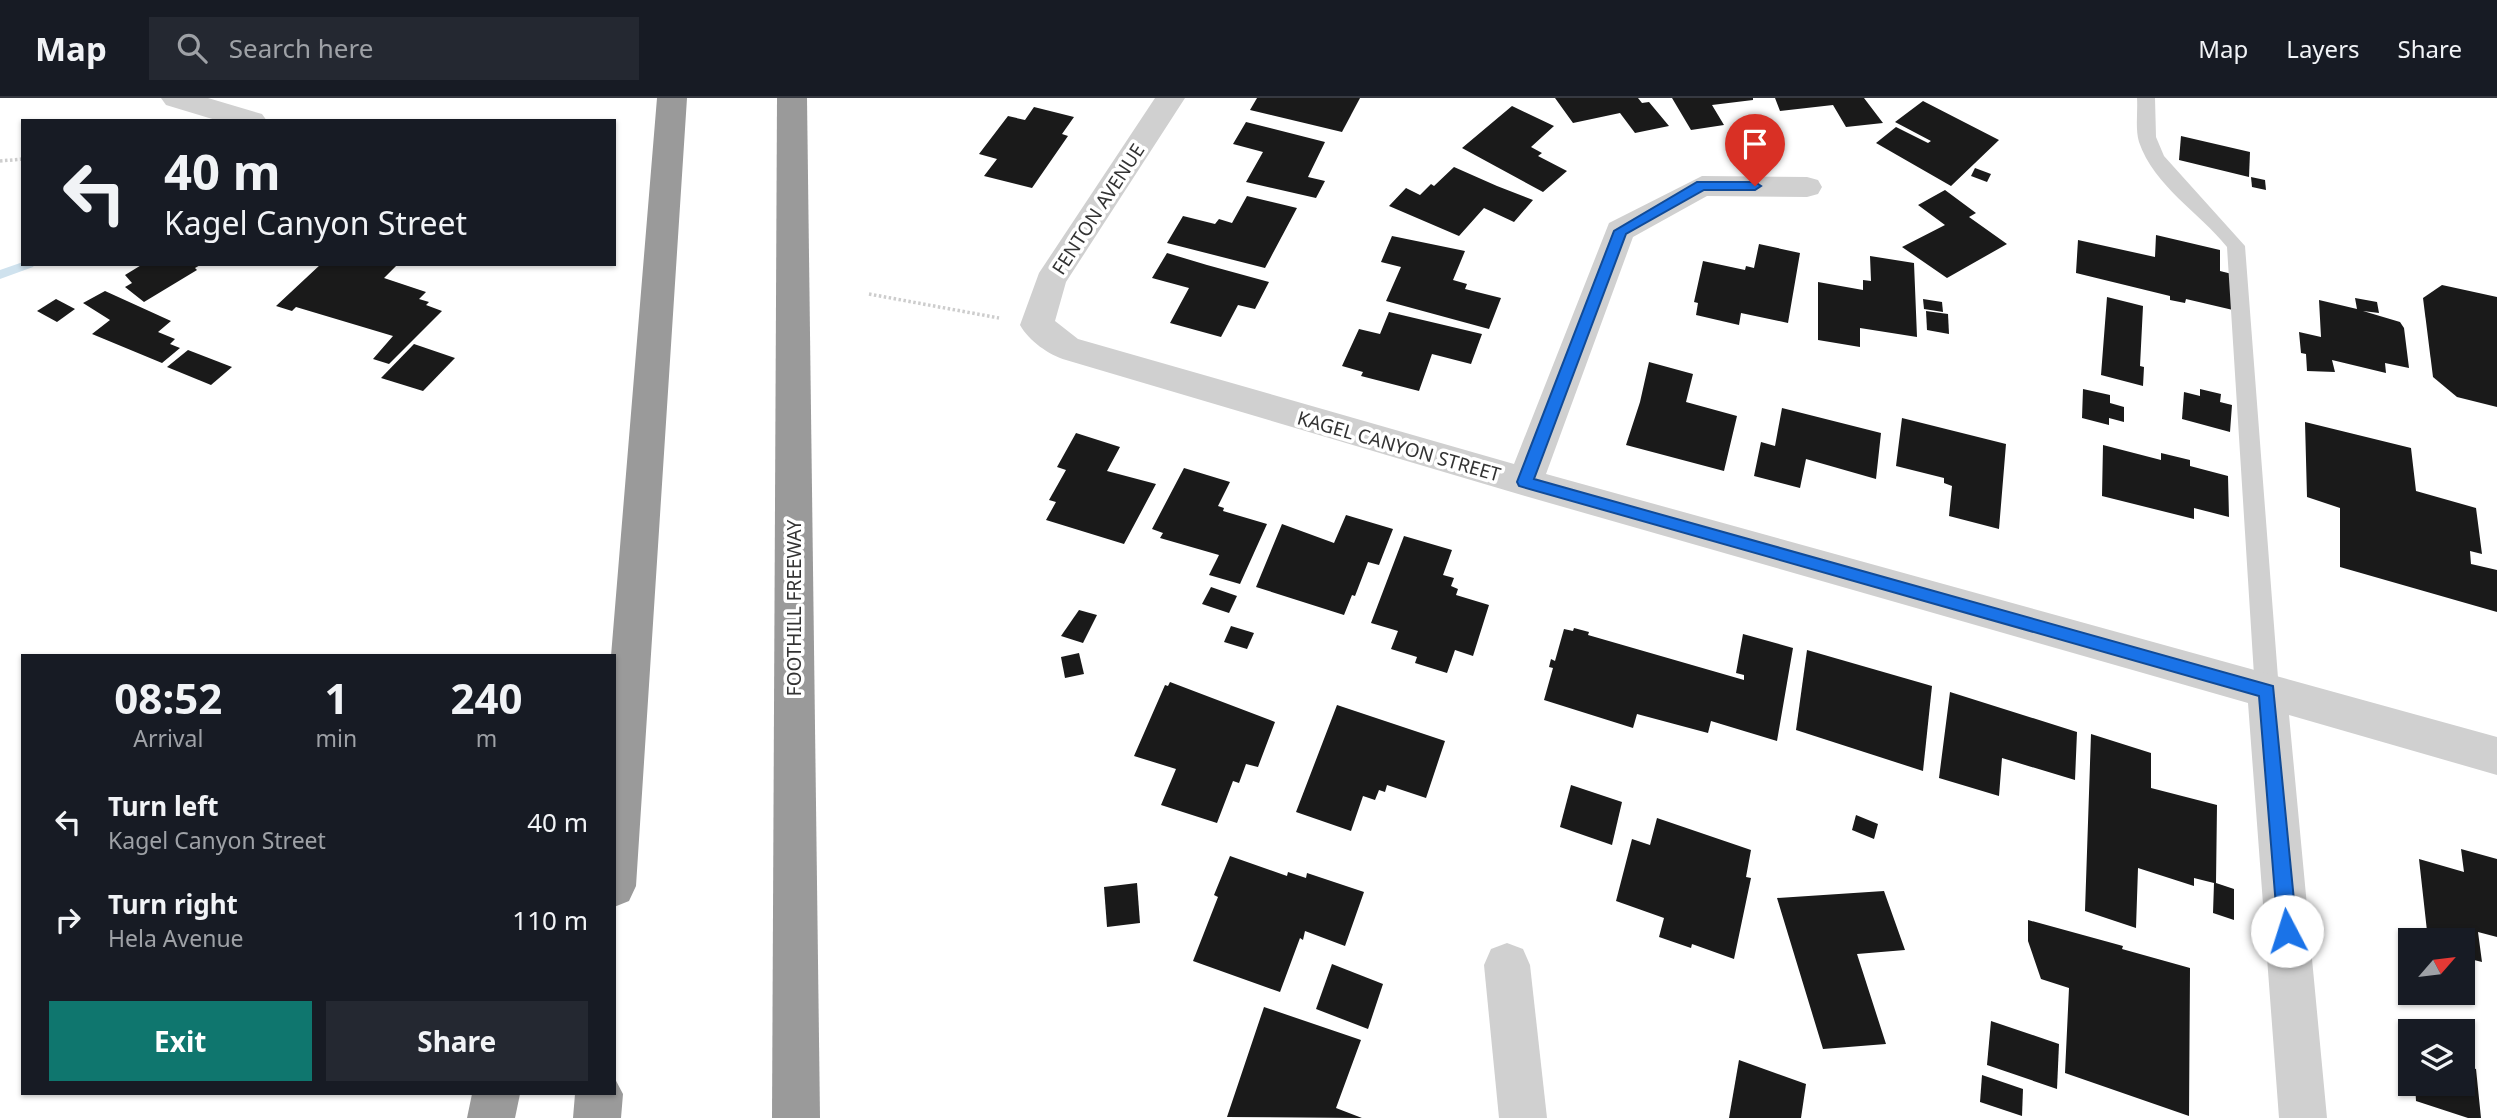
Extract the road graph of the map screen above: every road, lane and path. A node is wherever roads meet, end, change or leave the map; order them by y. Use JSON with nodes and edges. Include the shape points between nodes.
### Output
{"nodes":[{"id":1,"x":176,"y":98,"type":"edge"},
{"id":2,"x":672,"y":98,"type":"edge"},
{"id":3,"x":793,"y":98,"type":"edge"},
{"id":4,"x":1170,"y":98,"type":"edge"},
{"id":5,"x":2146,"y":98,"type":"edge"},
{"id":6,"x":245,"y":119,"type":"edge"},
{"id":7,"x":21,"y":159,"type":"edge"},
{"id":8,"x":0,"y":161,"type":"edge"},
{"id":9,"x":1807,"y":187,"type":"dead end"},
{"id":10,"x":869,"y":294,"type":"dead end"},
{"id":11,"x":1037,"y":325,"type":"junction"},
{"id":12,"x":1525,"y":482,"type":"junction"},
{"id":13,"x":622,"y":691,"type":"edge"},
{"id":14,"x":2267,"y":691,"type":"junction"},
{"id":15,"x":2497,"y":756,"type":"edge"},
{"id":16,"x":616,"y":837,"type":"edge"},
{"id":17,"x":1507,"y":965,"type":"dead end"},
{"id":18,"x":496,"y":1095,"type":"edge"},
{"id":19,"x":599,"y":1095,"type":"edge"},
{"id":20,"x":491,"y":1118,"type":"edge"},
{"id":21,"x":597,"y":1118,"type":"edge"},
{"id":22,"x":796,"y":1118,"type":"edge"},
{"id":23,"x":1522,"y":1118,"type":"edge"},
{"id":24,"x":2303,"y":1118,"type":"edge"}],
"edges":[{"from":1,"to":6,"type":"street"},
{"from":2,"to":13,"type":"highway"},
{"from":3,"to":22,"type":"highway","name":"FOOTHILL FREEWAY"},
{"from":4,"to":11,"type":"street","name":"FENTON AVENUE","via":[[1050,281]]},
{"from":5,"to":14,"type":"lane","via":[[2147,140],[2165,175],[2222,227],[2236,246]]},
{"from":7,"to":8,"type":"path"},
{"from":9,"to":12,"type":"street","via":[[1702,186],[1620,231]]},
{"from":10,"to":11,"type":"path"},
{"from":11,"to":12,"type":"street","name":"KAGEL CANYON STREET","via":[[1066,348]]},
{"from":12,"to":14,"type":"street","name":"KAGEL CANYON STREET"},
{"from":13,"to":16,"type":"highway"},
{"from":14,"to":15,"type":"street","name":"KAGEL CANYON STREET"},
{"from":14,"to":24,"type":"street"},
{"from":17,"to":23,"type":"street"},
{"from":18,"to":20,"type":"highway"},
{"from":19,"to":21,"type":"highway"}]}
